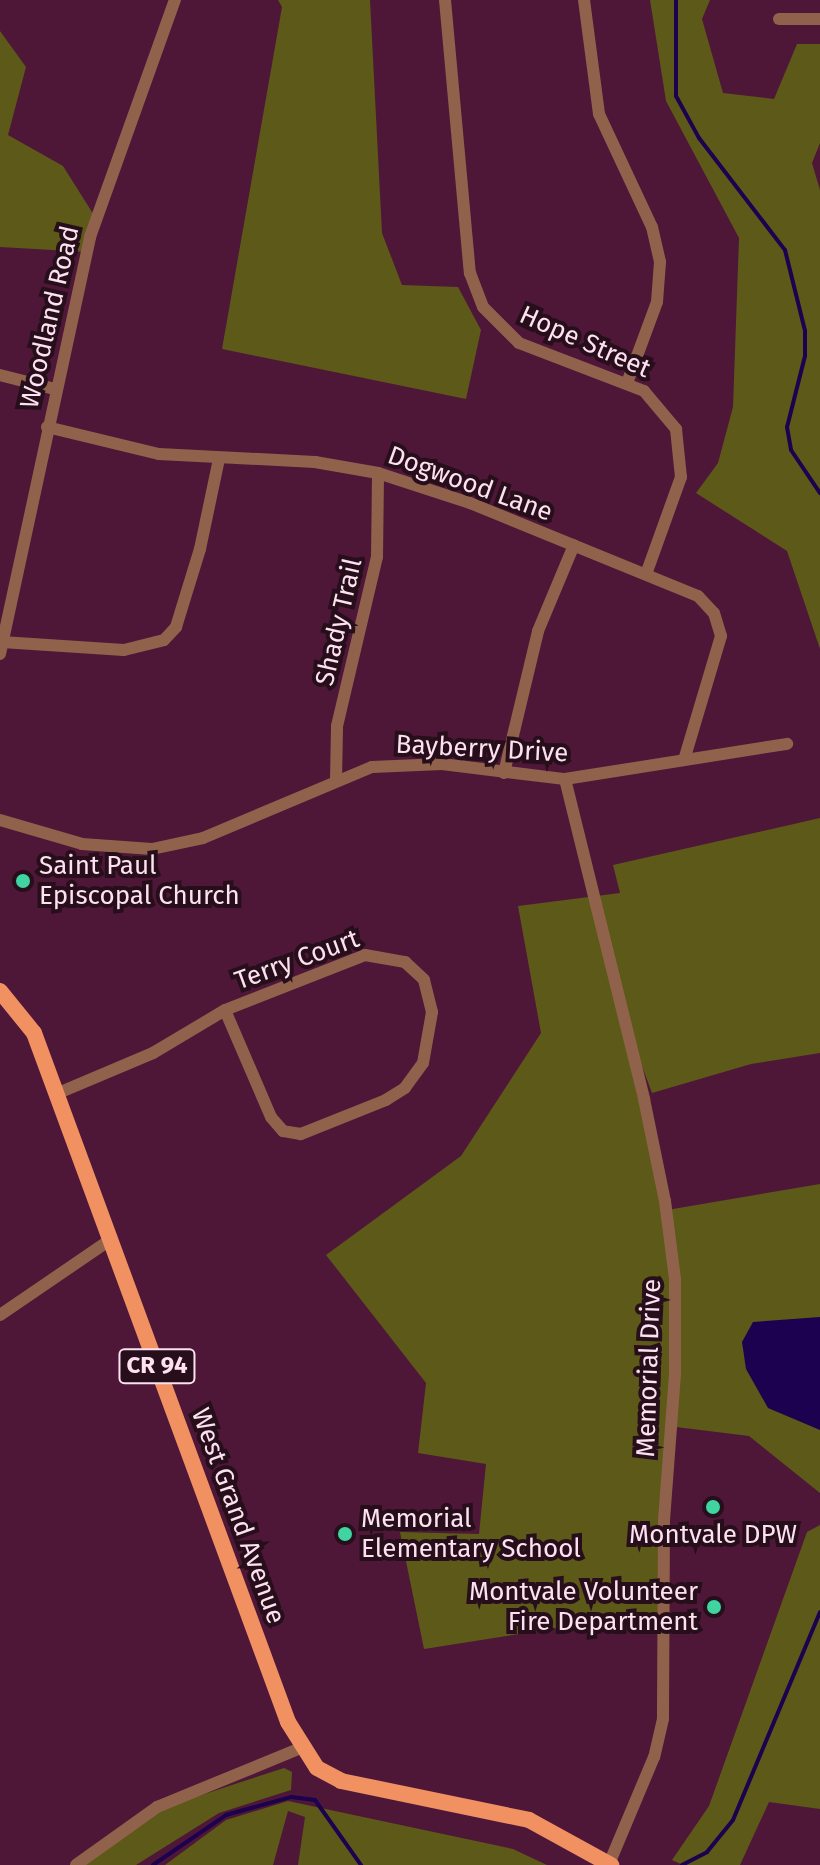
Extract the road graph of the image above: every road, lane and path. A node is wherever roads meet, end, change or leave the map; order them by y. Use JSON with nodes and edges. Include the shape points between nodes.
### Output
{"nodes":[{"id":1,"x":175,"y":0,"type":"edge"},
{"id":2,"x":445,"y":0,"type":"edge"},
{"id":3,"x":584,"y":0,"type":"edge"},
{"id":4,"x":779,"y":19,"type":"dead end"},
{"id":5,"x":820,"y":19,"type":"edge"},
{"id":6,"x":0,"y":375,"type":"edge"},
{"id":7,"x":627,"y":383,"type":"junction"},
{"id":8,"x":55,"y":389,"type":"junction"},
{"id":9,"x":47,"y":427,"type":"junction"},
{"id":10,"x":219,"y":459,"type":"junction"},
{"id":11,"x":378,"y":473,"type":"junction"},
{"id":12,"x":574,"y":545,"type":"junction"},
{"id":13,"x":646,"y":574,"type":"junction"},
{"id":14,"x":1,"y":648,"type":"edge"},
{"id":15,"x":787,"y":744,"type":"dead end"},
{"id":16,"x":685,"y":757,"type":"junction"},
{"id":17,"x":504,"y":773,"type":"junction"},
{"id":18,"x":565,"y":779,"type":"junction"},
{"id":19,"x":336,"y":780,"type":"junction"},
{"id":20,"x":0,"y":820,"type":"edge"},
{"id":21,"x":0,"y":991,"type":"edge"},
{"id":22,"x":225,"y":1010,"type":"junction"},
{"id":23,"x":56,"y":1094,"type":"junction"},
{"id":24,"x":110,"y":1240,"type":"junction"},
{"id":25,"x":0,"y":1315,"type":"edge"},
{"id":26,"x":303,"y":1747,"type":"junction"},
{"id":27,"x":76,"y":1865,"type":"edge"},
{"id":28,"x":610,"y":1865,"type":"edge"}],
"edges":[{"from":1,"to":8,"type":"street","name":"Woodland Road","via":[[90,237]]},
{"from":2,"to":7,"type":"street","name":"Hope Street","via":[[475,292],[493,322],[519,343]]},
{"from":3,"to":7,"type":"street","via":[[599,114],[652,227],[660,262],[657,302]]},
{"from":4,"to":5,"type":"street"},
{"from":6,"to":8,"type":"street"},
{"from":7,"to":13,"type":"street","name":"Hope Street","via":[[668,414],[683,462]]},
{"from":8,"to":9,"type":"street","name":"Woodland Road"},
{"from":9,"to":10,"type":"street","name":"Dogwood Lane","via":[[159,454]]},
{"from":9,"to":14,"type":"street","name":"Woodland Road"},
{"from":10,"to":11,"type":"street","name":"Dogwood Lane","via":[[315,462]]},
{"from":10,"to":14,"type":"street","via":[[200,549],[176,627],[164,640],[124,650]]},
{"from":11,"to":12,"type":"street","name":"Dogwood Lane"},
{"from":11,"to":19,"type":"street","name":"Shady Trail","via":[[377,557],[337,726]]},
{"from":12,"to":13,"type":"street","name":"Dogwood Lane"},
{"from":12,"to":17,"type":"street","via":[[535,641]]},
{"from":13,"to":16,"type":"street","name":"Dogwood Lane","via":[[698,596],[719,624],[719,648]]},
{"from":15,"to":16,"type":"street","name":"Bayberry Drive"},
{"from":16,"to":18,"type":"street","name":"Bayberry Drive"},
{"from":17,"to":18,"type":"street","name":"Bayberry Drive"},
{"from":17,"to":19,"type":"street","name":"Bayberry Drive","via":[[413,762],[372,767]]},
{"from":18,"to":28,"type":"street","name":"Memorial Drive","via":[[644,1099],[675,1279],[675,1374],[664,1522],[665,1682],[654,1757]]},
{"from":19,"to":20,"type":"street","name":"Bayberry Drive","via":[[203,838],[152,849],[93,846]]},
{"from":21,"to":23,"type":"main road","name":"West Grand Avenue","number":"CR 94","via":[[34,1033]]},
{"from":22,"to":22,"type":"street","name":"Terry Court","via":[[281,985],[379,954],[416,970],[432,1006],[428,1048],[405,1088],[301,1134],[276,1125]]},
{"from":22,"to":23,"type":"street","name":"Terry Court","via":[[153,1053]]},
{"from":23,"to":24,"type":"main road","name":"West Grand Avenue","number":"CR 94"},
{"from":24,"to":25,"type":"street"},
{"from":24,"to":26,"type":"main road","name":"West Grand Avenue","number":"CR 94","via":[[288,1722]]},
{"from":26,"to":27,"type":"street","via":[[157,1807]]},
{"from":26,"to":28,"type":"main road","name":"West Grand Avenue","number":"CR 94","via":[[317,1768],[341,1781],[529,1820]]}]}
